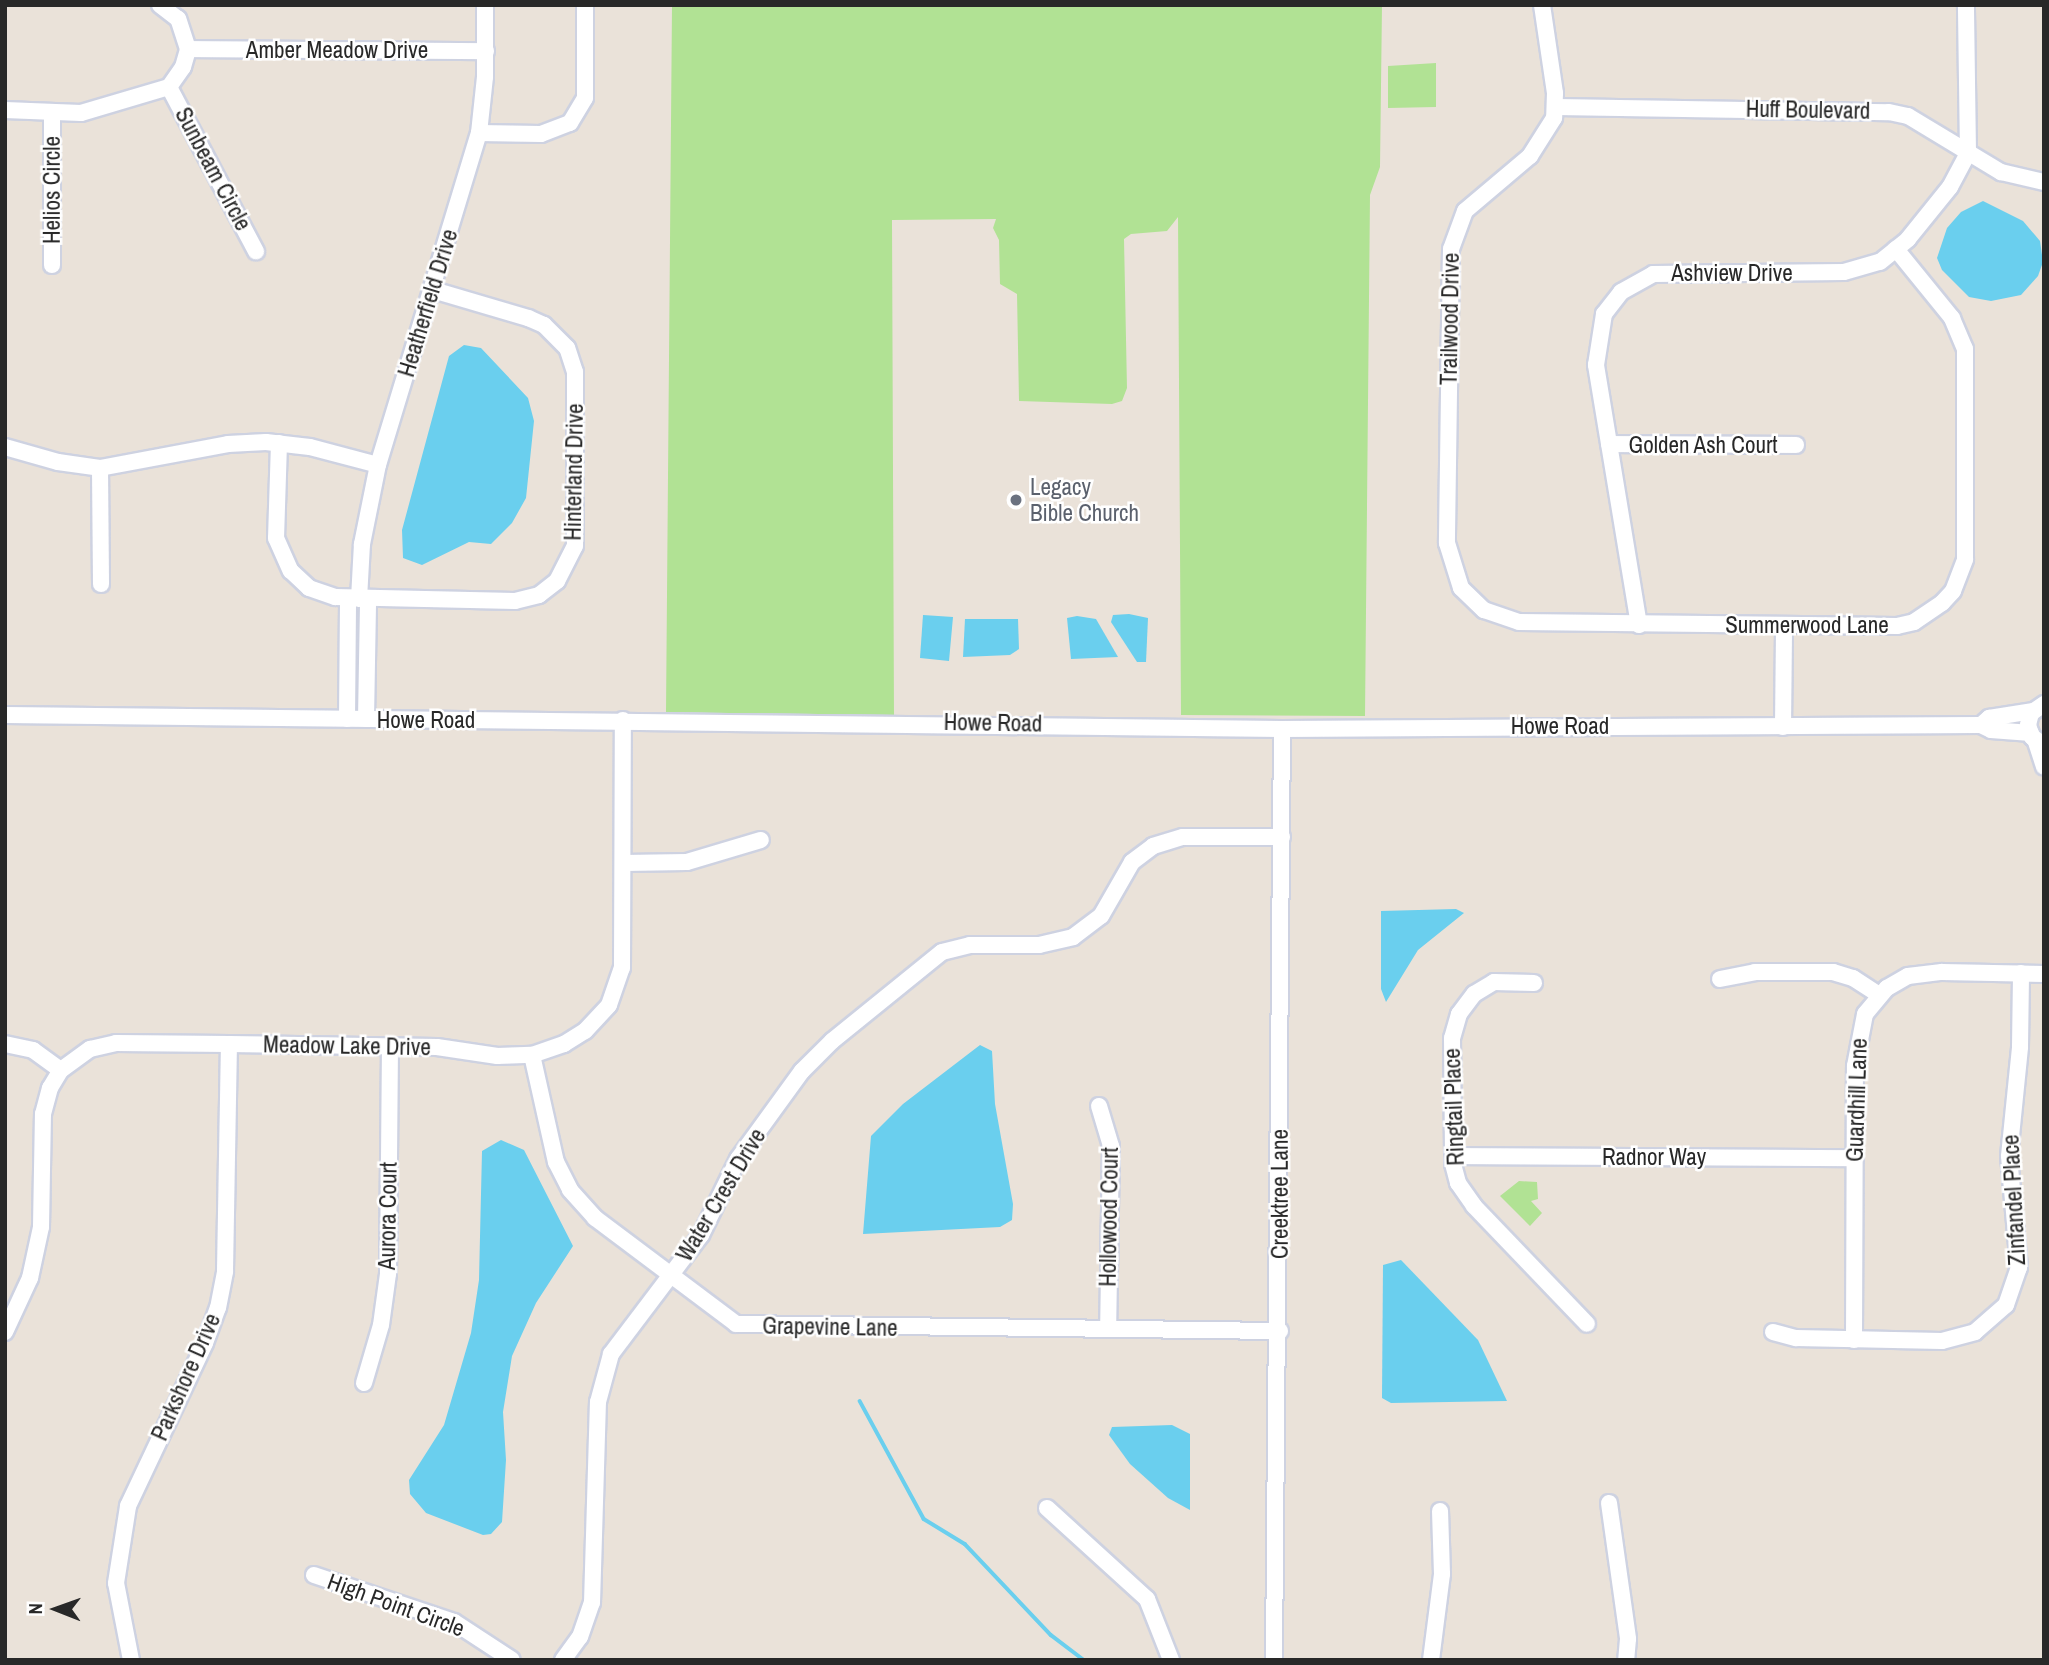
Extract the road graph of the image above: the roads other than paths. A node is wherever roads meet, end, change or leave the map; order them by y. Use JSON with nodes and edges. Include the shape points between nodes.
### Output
{"nodes":[{"id":1,"x":485,"y":5,"type":"edge"},
{"id":2,"x":585,"y":5,"type":"edge"},
{"id":3,"x":1542,"y":5,"type":"edge"},
{"id":4,"x":1966,"y":5,"type":"edge"},
{"id":5,"x":168,"y":7,"type":"edge"},
{"id":6,"x":188,"y":49,"type":"junction"},
{"id":7,"x":486,"y":51,"type":"junction"},
{"id":8,"x":169,"y":86,"type":"junction"},
{"id":9,"x":1556,"y":107,"type":"junction"},
{"id":10,"x":5,"y":110,"type":"edge"},
{"id":11,"x":52,"y":116,"type":"junction"},
{"id":12,"x":479,"y":133,"type":"junction"},
{"id":13,"x":1968,"y":153,"type":"junction"},
{"id":14,"x":2044,"y":182,"type":"edge"},
{"id":15,"x":1896,"y":249,"type":"junction"},
{"id":16,"x":256,"y":251,"type":"dead end"},
{"id":17,"x":52,"y":264,"type":"dead end"},
{"id":18,"x":433,"y":290,"type":"junction"},
{"id":19,"x":279,"y":443,"type":"junction"},
{"id":20,"x":1609,"y":444,"type":"junction"},
{"id":21,"x":1796,"y":445,"type":"dead end"},
{"id":22,"x":5,"y":447,"type":"edge"},
{"id":23,"x":378,"y":465,"type":"junction"},
{"id":24,"x":100,"y":468,"type":"junction"},
{"id":25,"x":101,"y":584,"type":"dead end"},
{"id":26,"x":1461,"y":588,"type":"joint"},
{"id":27,"x":358,"y":599,"type":"junction"},
{"id":28,"x":1639,"y":625,"type":"junction"},
{"id":29,"x":1784,"y":625,"type":"junction"},
{"id":30,"x":2039,"y":707,"type":"edge"},
{"id":31,"x":5,"y":715,"type":"edge"},
{"id":32,"x":346,"y":719,"type":"junction"},
{"id":33,"x":366,"y":719,"type":"junction"},
{"id":34,"x":623,"y":720,"type":"junction"},
{"id":35,"x":1981,"y":725,"type":"junction"},
{"id":36,"x":1783,"y":727,"type":"junction"},
{"id":37,"x":1282,"y":729,"type":"junction"},
{"id":38,"x":2036,"y":739,"type":"edge"},
{"id":39,"x":2044,"y":767,"type":"edge"},
{"id":40,"x":1282,"y":837,"type":"junction"},
{"id":41,"x":761,"y":839,"type":"dead end"},
{"id":42,"x":624,"y":863,"type":"junction"},
{"id":43,"x":2021,"y":973,"type":"junction"},
{"id":44,"x":2044,"y":974,"type":"edge"},
{"id":45,"x":1720,"y":979,"type":"dead end"},
{"id":46,"x":1534,"y":984,"type":"dead end"},
{"id":47,"x":1879,"y":996,"type":"junction"},
{"id":48,"x":5,"y":1044,"type":"edge"},
{"id":49,"x":229,"y":1044,"type":"junction"},
{"id":50,"x":390,"y":1046,"type":"junction"},
{"id":51,"x":532,"y":1055,"type":"junction"},
{"id":52,"x":61,"y":1070,"type":"junction"},
{"id":53,"x":1099,"y":1106,"type":"dead end"},
{"id":54,"x":1453,"y":1156,"type":"junction"},
{"id":55,"x":1855,"y":1158,"type":"junction"},
{"id":56,"x":670,"y":1277,"type":"junction"},
{"id":57,"x":1587,"y":1324,"type":"dead end"},
{"id":58,"x":1108,"y":1329,"type":"junction"},
{"id":59,"x":1280,"y":1331,"type":"junction"},
{"id":60,"x":5,"y":1332,"type":"edge"},
{"id":61,"x":1773,"y":1332,"type":"dead end"},
{"id":62,"x":1854,"y":1340,"type":"junction"},
{"id":63,"x":364,"y":1384,"type":"dead end"},
{"id":64,"x":1609,"y":1503,"type":"dead end"},
{"id":65,"x":1047,"y":1508,"type":"dead end"},
{"id":66,"x":1440,"y":1511,"type":"dead end"},
{"id":67,"x":314,"y":1575,"type":"dead end"},
{"id":68,"x":130,"y":1660,"type":"edge"},
{"id":69,"x":512,"y":1660,"type":"edge"},
{"id":70,"x":563,"y":1660,"type":"edge"},
{"id":71,"x":1171,"y":1660,"type":"edge"},
{"id":72,"x":1274,"y":1660,"type":"edge"},
{"id":73,"x":1431,"y":1660,"type":"edge"},
{"id":74,"x":1626,"y":1660,"type":"edge"}],
"edges":[{"from":1,"to":7,"type":"street","name":"Heatherfield Drive"},
{"from":2,"to":12,"type":"street","via":[[585,98],[570,123],[541,134]]},
{"from":3,"to":9,"type":"street","name":"Trailwood Drive"},
{"from":4,"to":13,"type":"street"},
{"from":5,"to":6,"type":"street","via":[[184,29]]},
{"from":6,"to":7,"type":"street","name":"Amber Meadow Drive"},
{"from":6,"to":8,"type":"street","via":[[183,67]]},
{"from":7,"to":12,"type":"street","name":"Heatherfield Drive"},
{"from":8,"to":11,"type":"street","via":[[103,109]]},
{"from":8,"to":16,"type":"street","name":"Sunbeam Circle"},
{"from":9,"to":13,"type":"street","name":"Huff Boulevard","via":[[1889,112],[1908,116]]},
{"from":9,"to":26,"type":"street","name":"Trailwood Drive","via":[[1542,143],[1474,200],[1458,222],[1452,242],[1447,543]]},
{"from":10,"to":11,"type":"street"},
{"from":11,"to":17,"type":"street","name":"Helios Circle"},
{"from":12,"to":18,"type":"street","name":"Heatherfield Drive"},
{"from":13,"to":14,"type":"street","name":"Huff Boulevard","via":[[2017,178]]},
{"from":13,"to":15,"type":"street","name":"Ashview Drive","via":[[1950,187]]},
{"from":15,"to":20,"type":"street","name":"Ashview Drive","via":[[1880,262],[1844,272],[1667,272],[1630,286],[1604,314],[1596,340]]},
{"from":15,"to":29,"type":"street","name":"Summerwood Lane","via":[[1952,318],[1965,349],[1962,573],[1942,603],[1914,622],[1897,626]]},
{"from":18,"to":23,"type":"street","name":"Heatherfield Drive"},
{"from":18,"to":27,"type":"street","name":"Hinterland Drive","via":[[528,317],[551,330],[567,348],[575,381],[575,546],[557,581],[528,599]]},
{"from":19,"to":23,"type":"street"},
{"from":19,"to":24,"type":"street","via":[[228,444]]},
{"from":19,"to":27,"type":"street","name":"Hinterland Drive","via":[[274,525],[285,561],[309,588]]},
{"from":20,"to":21,"type":"street","name":"Golden Ash Court"},
{"from":20,"to":28,"type":"street","name":"Ashview Drive"},
{"from":22,"to":24,"type":"street"},
{"from":23,"to":27,"type":"street","name":"Heatherfield Drive","via":[[362,544]]},
{"from":24,"to":25,"type":"street"},
{"from":26,"to":28,"type":"street","name":"Summerwood Lane","via":[[1484,610],[1519,622]]},
{"from":27,"to":32,"type":"street","name":"Heatherfield Drive"},
{"from":27,"to":33,"type":"street","name":"Heatherfield Drive"},
{"from":28,"to":29,"type":"street","name":"Summerwood Lane"},
{"from":29,"to":36,"type":"street"},
{"from":30,"to":35,"type":"street","name":"Howe Road","via":[[1989,718]]},
{"from":30,"to":38,"type":"street"},
{"from":31,"to":32,"type":"street","name":"Howe Road"},
{"from":32,"to":33,"type":"street","name":"Howe Road"},
{"from":33,"to":34,"type":"street","name":"Howe Road"},
{"from":34,"to":37,"type":"street","name":"Howe Road"},
{"from":34,"to":42,"type":"street","name":"Meadow Lake Drive"},
{"from":35,"to":36,"type":"street","name":"Howe Road"},
{"from":35,"to":38,"type":"street","name":"Howe Road"},
{"from":36,"to":37,"type":"street","name":"Howe Road"},
{"from":37,"to":40,"type":"street","name":"Creektree Lane"},
{"from":38,"to":39,"type":"street"},
{"from":40,"to":56,"type":"street","name":"Water Crest Drive","via":[[1183,838],[1153,846],[1132,862],[1101,916],[1073,937],[1039,945],[970,945],[927,961],[802,1071],[738,1159],[701,1235]]},
{"from":40,"to":59,"type":"street","name":"Creektree Lane"},
{"from":41,"to":42,"type":"street","via":[[687,862]]},
{"from":42,"to":51,"type":"street","name":"Meadow Lake Drive","via":[[622,968],[609,1004],[585,1031]]},
{"from":43,"to":44,"type":"street","name":"Guardhill Lane"},
{"from":43,"to":47,"type":"street","name":"Guardhill Lane","via":[[1919,974],[1897,982]]},
{"from":43,"to":62,"type":"street","name":"Zinfandel Place","via":[[2020,1047],[2009,1156],[2019,1268],[2014,1292],[1987,1325],[1965,1336],[1942,1341]]},
{"from":45,"to":47,"type":"street","via":[[1755,972],[1833,972],[1853,978]]},
{"from":46,"to":54,"type":"street","name":"Ringtail Place","via":[[1494,982],[1474,994],[1459,1014],[1452,1038]]},
{"from":47,"to":55,"type":"street","name":"Guardhill Lane","via":[[1865,1014],[1856,1042]]},
{"from":48,"to":52,"type":"street","via":[[33,1050]]},
{"from":49,"to":50,"type":"street","name":"Meadow Lake Drive"},
{"from":49,"to":52,"type":"street","name":"Meadow Lake Drive","via":[[116,1043],[90,1049]]},
{"from":49,"to":68,"type":"street","name":"Parkshore Drive","via":[[225,1270],[205,1343],[128,1506],[116,1583]]},
{"from":50,"to":51,"type":"street","name":"Meadow Lake Drive"},
{"from":50,"to":63,"type":"street","name":"Aurora Court","via":[[388,1274],[381,1325]]},
{"from":51,"to":56,"type":"street","name":"Grapevine Lane","via":[[556,1162],[570,1190],[595,1218]]},
{"from":52,"to":60,"type":"street","via":[[43,1114],[41,1227],[30,1278]]},
{"from":53,"to":58,"type":"street","name":"Hollowood Court","via":[[1111,1146]]},
{"from":54,"to":55,"type":"street","name":"Radnor Way"},
{"from":54,"to":57,"type":"street","name":"Ringtail Place","via":[[1455,1174],[1468,1199]]},
{"from":55,"to":62,"type":"street","name":"Guardhill Lane"},
{"from":56,"to":58,"type":"street","name":"Grapevine Lane","via":[[736,1324],[762,1328]]},
{"from":56,"to":70,"type":"street","name":"Water Crest Drive","via":[[618,1341],[602,1377],[592,1603],[580,1637]]},
{"from":58,"to":59,"type":"street","name":"Grapevine Lane"},
{"from":59,"to":72,"type":"street","name":"Creektree Lane"},
{"from":61,"to":62,"type":"street","name":"Zinfandel Place","via":[[1796,1338]]},
{"from":64,"to":74,"type":"street","via":[[1628,1639]]},
{"from":65,"to":71,"type":"street","via":[[1147,1600]]},
{"from":66,"to":73,"type":"street","via":[[1442,1574]]},
{"from":67,"to":69,"type":"street","name":"High Point Circle","via":[[454,1622]]}]}
